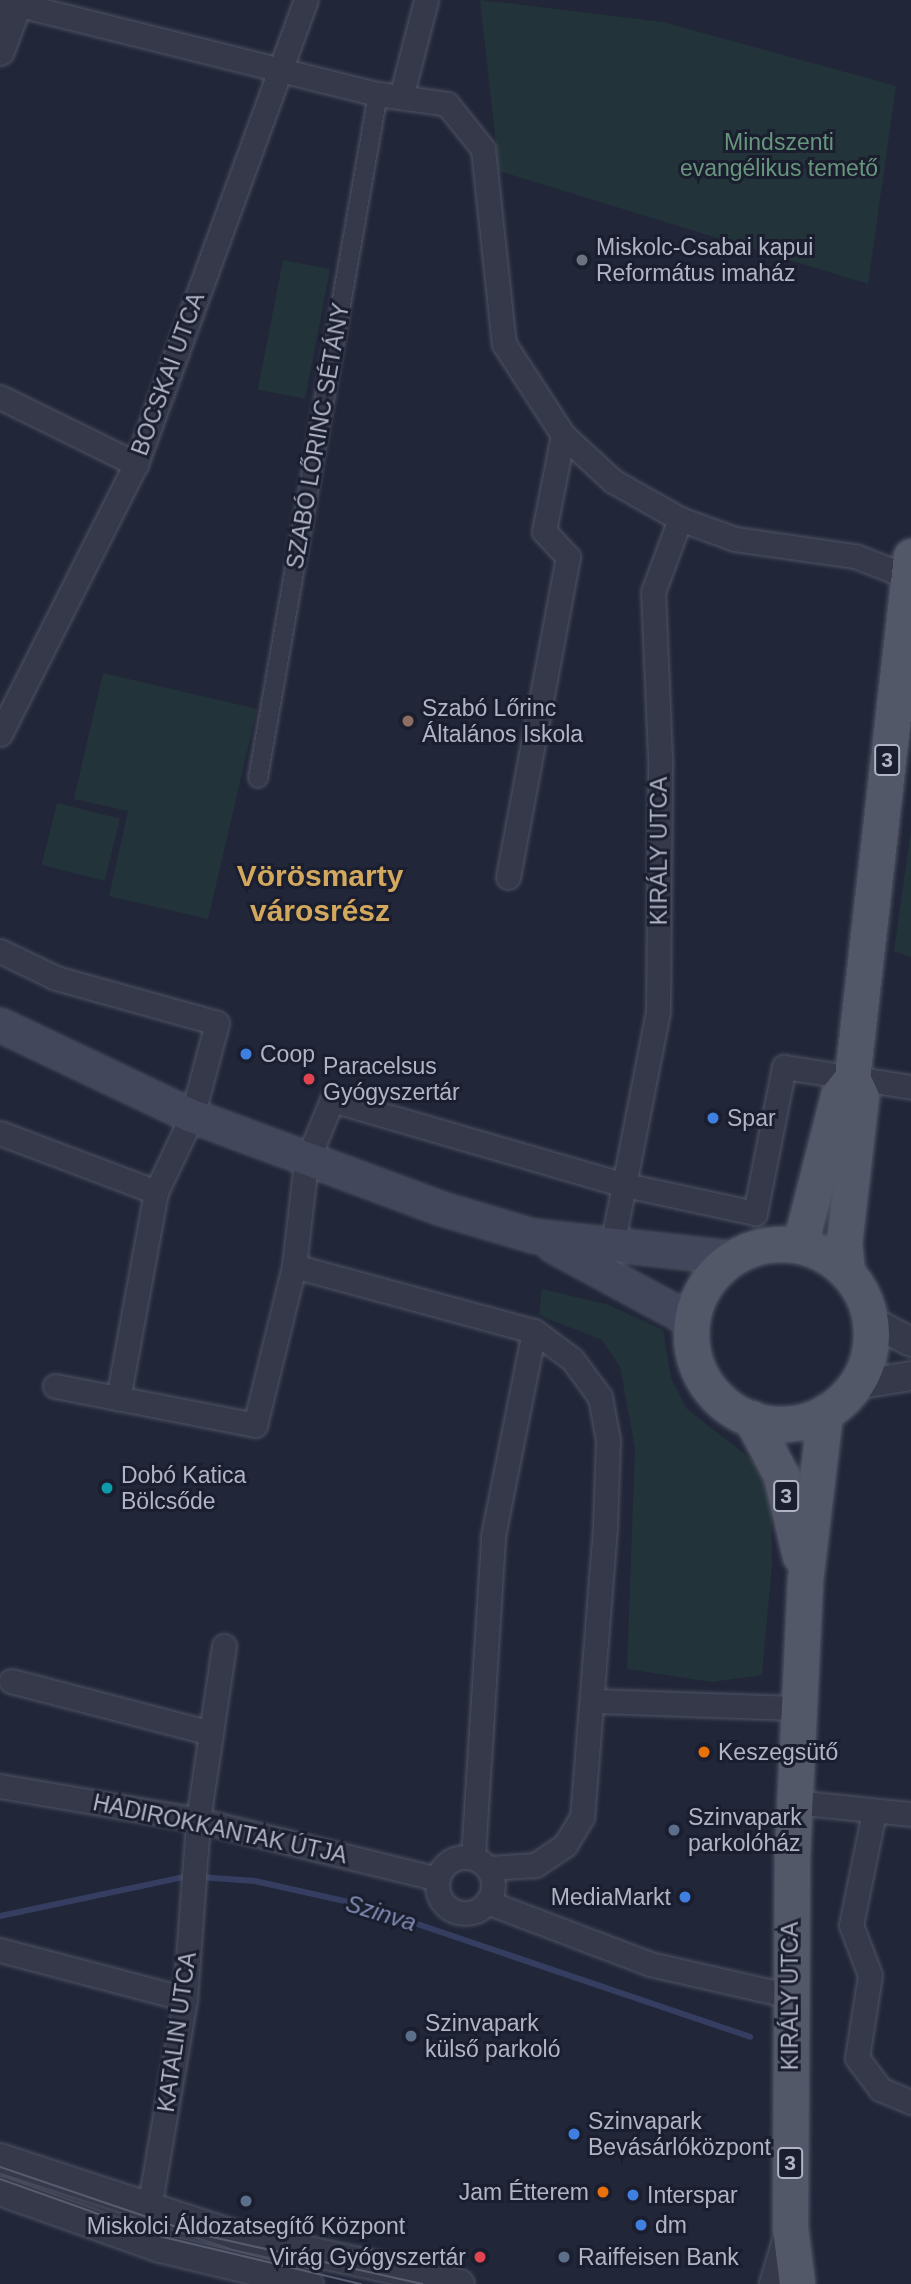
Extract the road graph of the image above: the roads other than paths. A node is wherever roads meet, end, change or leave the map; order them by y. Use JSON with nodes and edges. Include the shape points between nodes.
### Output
{"nodes":[{"id":1,"x":306,"y":0,"type":"edge"},
{"id":2,"x":426,"y":0,"type":"edge"},
{"id":3,"x":12,"y":2,"type":"edge"},
{"id":4,"x":0,"y":51,"type":"edge"},
{"id":5,"x":279,"y":70,"type":"junction"},
{"id":6,"x":378,"y":94,"type":"junction"},
{"id":7,"x":401,"y":97,"type":"junction"},
{"id":8,"x":0,"y":397,"type":"edge"},
{"id":9,"x":563,"y":435,"type":"junction"},
{"id":10,"x":136,"y":464,"type":"junction"},
{"id":11,"x":680,"y":519,"type":"junction"},
{"id":12,"x":910,"y":570,"type":"edge"},
{"id":13,"x":0,"y":734,"type":"edge"},
{"id":14,"x":899,"y":756,"type":"edge"},
{"id":15,"x":258,"y":778,"type":"dead end"},
{"id":16,"x":508,"y":877,"type":"dead end"},
{"id":17,"x":0,"y":951,"type":"edge"},
{"id":18,"x":0,"y":1025,"type":"edge"},
{"id":19,"x":852,"y":1077,"type":"junction"},
{"id":20,"x":911,"y":1087,"type":"edge"},
{"id":21,"x":192,"y":1116,"type":"junction"},
{"id":22,"x":0,"y":1133,"type":"edge"},
{"id":23,"x":306,"y":1163,"type":"junction"},
{"id":24,"x":625,"y":1185,"type":"junction"},
{"id":25,"x":156,"y":1192,"type":"junction"},
{"id":26,"x":533,"y":1236,"type":"junction"},
{"id":27,"x":800,"y":1245,"type":"junction"},
{"id":28,"x":612,"y":1246,"type":"junction"},
{"id":29,"x":732,"y":1258,"type":"junction"},
{"id":30,"x":294,"y":1266,"type":"junction"},
{"id":31,"x":848,"y":1272,"type":"junction"},
{"id":32,"x":692,"y":1321,"type":"junction"},
{"id":33,"x":871,"y":1321,"type":"junction"},
{"id":34,"x":534,"y":1331,"type":"junction"},
{"id":35,"x":911,"y":1342,"type":"edge"},
{"id":36,"x":911,"y":1376,"type":"edge"},
{"id":37,"x":855,"y":1385,"type":"junction"},
{"id":38,"x":55,"y":1386,"type":"dead end"},
{"id":39,"x":118,"y":1399,"type":"junction"},
{"id":40,"x":825,"y":1412,"type":"junction"},
{"id":41,"x":751,"y":1418,"type":"junction"},
{"id":42,"x":806,"y":1580,"type":"junction"},
{"id":43,"x":225,"y":1646,"type":"dead end"},
{"id":44,"x":11,"y":1681,"type":"dead end"},
{"id":45,"x":595,"y":1701,"type":"junction"},
{"id":46,"x":797,"y":1708,"type":"junction"},
{"id":47,"x":211,"y":1733,"type":"junction"},
{"id":48,"x":0,"y":1786,"type":"edge"},
{"id":49,"x":794,"y":1802,"type":"junction"},
{"id":50,"x":874,"y":1812,"type":"junction"},
{"id":51,"x":911,"y":1814,"type":"edge"},
{"id":52,"x":198,"y":1821,"type":"junction"},
{"id":53,"x":481,"y":1863,"type":"junction"},
{"id":54,"x":438,"y":1879,"type":"junction"},
{"id":55,"x":488,"y":1902,"type":"junction"},
{"id":56,"x":0,"y":1950,"type":"edge"},
{"id":57,"x":791,"y":1996,"type":"junction"},
{"id":58,"x":185,"y":1999,"type":"junction"},
{"id":59,"x":911,"y":2102,"type":"edge"},
{"id":60,"x":0,"y":2158,"type":"edge"},
{"id":61,"x":0,"y":2191,"type":"edge"},
{"id":62,"x":150,"y":2210,"type":"junction"},
{"id":63,"x":790,"y":2228,"type":"junction"},
{"id":64,"x":143,"y":2243,"type":"junction"},
{"id":65,"x":309,"y":2284,"type":"edge"},
{"id":66,"x":460,"y":2284,"type":"edge"},
{"id":67,"x":774,"y":2284,"type":"edge"},
{"id":68,"x":797,"y":2284,"type":"edge"}],
"edges":[{"from":1,"to":5,"type":"street","name":"BOCSKAI UTCA"},
{"from":2,"to":7,"type":"street"},
{"from":3,"to":4,"type":"street"},
{"from":3,"to":5,"type":"street"},
{"from":5,"to":6,"type":"street"},
{"from":5,"to":10,"type":"street","name":"BOCSKAI UTCA"},
{"from":6,"to":7,"type":"street"},
{"from":6,"to":15,"type":"street","name":"SZABÓ LŐRINC SÉTÁNY"},
{"from":7,"to":9,"type":"street","via":[[447,104],[483,149],[504,344]]},
{"from":8,"to":10,"type":"street"},
{"from":9,"to":11,"type":"street","via":[[613,481]]},
{"from":9,"to":16,"type":"street","via":[[544,531],[568,557]]},
{"from":10,"to":13,"type":"street","name":"BOCSKAI UTCA"},
{"from":11,"to":12,"type":"street","via":[[735,539],[855,556]]},
{"from":11,"to":24,"type":"street","name":"KIRÁLY UTCA","via":[[653,592],[658,1011]]},
{"from":12,"to":14,"type":"main road","number":"3"},
{"from":14,"to":19,"type":"main road","number":"3"},
{"from":17,"to":21,"type":"street","via":[[56,978],[217,1023]]},
{"from":18,"to":21,"type":"main road"},
{"from":19,"to":20,"type":"street"},
{"from":19,"to":24,"type":"street","via":[[784,1066],[755,1213]]},
{"from":19,"to":27,"type":"main road","number":"3","via":[[838,1096]]},
{"from":19,"to":31,"type":"main road","number":"3","via":[[861,1097],[844,1243]]},
{"from":21,"to":23,"type":"main road"},
{"from":21,"to":25,"type":"street"},
{"from":22,"to":25,"type":"street"},
{"from":23,"to":24,"type":"street","via":[[332,1100]]},
{"from":23,"to":26,"type":"main road"},
{"from":23,"to":30,"type":"street"},
{"from":24,"to":28,"type":"street","name":"KIRÁLY UTCA"},
{"from":25,"to":39,"type":"street"},
{"from":26,"to":28,"type":"main road"},
{"from":26,"to":32,"type":"main road"},
{"from":27,"to":29,"type":"main road","via":[[777,1243]]},
{"from":27,"to":31,"type":"main road"},
{"from":28,"to":29,"type":"main road"},
{"from":29,"to":32,"type":"main road","via":[[705,1285]]},
{"from":30,"to":34,"type":"street"},
{"from":30,"to":39,"type":"street","via":[[255,1425]]},
{"from":31,"to":33,"type":"main road","number":"3"},
{"from":32,"to":41,"type":"main road","number":"3","via":[[704,1380]]},
{"from":33,"to":35,"type":"street"},
{"from":33,"to":37,"type":"main road","number":"3","via":[[869,1354]]},
{"from":34,"to":45,"type":"street","via":[[572,1359],[600,1397],[608,1440]]},
{"from":34,"to":53,"type":"street","via":[[493,1535]]},
{"from":36,"to":37,"type":"street"},
{"from":37,"to":40,"type":"main road","number":"3"},
{"from":38,"to":39,"type":"street"},
{"from":40,"to":41,"type":"main road","number":"3","via":[[796,1423]]},
{"from":40,"to":42,"type":"main road","name":"KIRÁLY UTCA","number":"3"},
{"from":41,"to":42,"type":"main road","name":"KIRÁLY UTCA","number":"3","via":[[781,1475]]},
{"from":42,"to":46,"type":"main road","name":"KIRÁLY UTCA","number":"3"},
{"from":43,"to":47,"type":"street","name":"KATALIN UTCA"},
{"from":44,"to":47,"type":"street"},
{"from":45,"to":46,"type":"street"},
{"from":45,"to":53,"type":"street","via":[[582,1817],[565,1845],[535,1865]]},
{"from":46,"to":49,"type":"main road","name":"KIRÁLY UTCA","number":"3"},
{"from":47,"to":52,"type":"street","name":"KATALIN UTCA"},
{"from":48,"to":52,"type":"street","name":"HADIROKKANTAK ÚTJA"},
{"from":49,"to":50,"type":"street"},
{"from":49,"to":57,"type":"main road","name":"KIRÁLY UTCA","number":"3"},
{"from":50,"to":51,"type":"street"},
{"from":50,"to":59,"type":"street","via":[[851,1925],[870,1975],[857,2058],[873,2083]]},
{"from":52,"to":54,"type":"street","name":"HADIROKKANTAK ÚTJA"},
{"from":52,"to":58,"type":"street","name":"KATALIN UTCA"},
{"from":53,"to":54,"type":"street","via":[[450,1861]]},
{"from":53,"to":55,"type":"street","via":[[493,1886]]},
{"from":54,"to":55,"type":"street","via":[[439,1894],[452,1910],[474,1912]]},
{"from":55,"to":57,"type":"street","via":[[650,1964]]},
{"from":56,"to":58,"type":"street"},
{"from":57,"to":63,"type":"main road","name":"KIRÁLY UTCA","number":"3"},
{"from":58,"to":62,"type":"street","name":"KATALIN UTCA"},
{"from":60,"to":62,"type":"street"},
{"from":61,"to":64,"type":"street"},
{"from":62,"to":64,"type":"street","name":"KATALIN UTCA"},
{"from":62,"to":66,"type":"street"},
{"from":63,"to":67,"type":"street"},
{"from":63,"to":68,"type":"main road","name":"KIRÁLY UTCA","number":"3"},
{"from":64,"to":65,"type":"street"}]}
